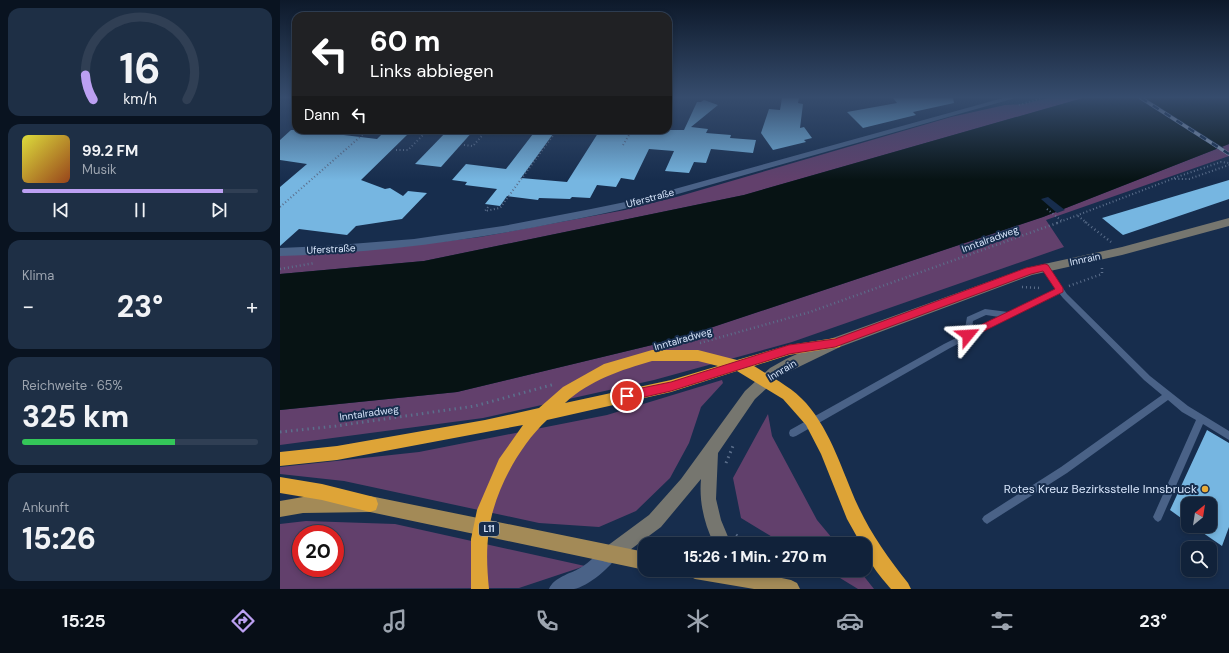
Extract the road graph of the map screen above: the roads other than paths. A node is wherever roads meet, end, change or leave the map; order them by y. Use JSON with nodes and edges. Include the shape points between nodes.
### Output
{"nodes":[{"id":1,"x":913,"y":125,"type":"edge"},
{"id":2,"x":1229,"y":222,"type":"edge"},
{"id":3,"x":280,"y":252,"type":"edge"},
{"id":4,"x":1045,"y":267,"type":"junction"},
{"id":5,"x":1060,"y":290,"type":"junction"},
{"id":6,"x":1007,"y":315,"type":"junction"},
{"id":7,"x":968,"y":335,"type":"junction"},
{"id":8,"x":835,"y":343,"type":"junction"},
{"id":9,"x":1168,"y":396,"type":"junction"},
{"id":10,"x":1201,"y":419,"type":"junction"},
{"id":11,"x":793,"y":433,"type":"dead end"},
{"id":12,"x":1229,"y":436,"type":"edge"},
{"id":13,"x":711,"y":449,"type":"junction"},
{"id":14,"x":280,"y":459,"type":"edge"},
{"id":15,"x":280,"y":485,"type":"edge"},
{"id":16,"x":370,"y":504,"type":"junction"},
{"id":17,"x":280,"y":509,"type":"edge"},
{"id":18,"x":1158,"y":517,"type":"dead end"},
{"id":19,"x":987,"y":519,"type":"dead end"},
{"id":20,"x":725,"y":537,"type":"edge"},
{"id":21,"x":609,"y":555,"type":"junction"},
{"id":22,"x":638,"y":560,"type":"edge"},
{"id":23,"x":731,"y":577,"type":"edge"},
{"id":24,"x":765,"y":577,"type":"edge"},
{"id":25,"x":783,"y":587,"type":"edge"},
{"id":26,"x":480,"y":589,"type":"edge"},
{"id":27,"x":558,"y":589,"type":"edge"},
{"id":28,"x":902,"y":589,"type":"edge"}],
"edges":[{"from":1,"to":3,"type":"street","name":"Uferstraße","via":[[643,201],[590,213],[438,239]]},
{"from":2,"to":4,"type":"main road","name":"Innrain","via":[[1122,251]]},
{"from":4,"to":5,"type":"lane"},
{"from":4,"to":8,"type":"main road","name":"Innrain"},
{"from":5,"to":6,"type":"lane"},
{"from":5,"to":9,"type":"lane"},
{"from":6,"to":7,"type":"lane"},
{"from":6,"to":7,"type":"lane","via":[[985,312],[970,319]]},
{"from":7,"to":11,"type":"lane"},
{"from":8,"to":13,"type":"main road","name":"Innrain","via":[[791,363],[760,384]]},
{"from":8,"to":14,"type":"highway","via":[[789,350],[671,386],[485,427],[337,453]]},
{"from":9,"to":10,"type":"lane"},
{"from":9,"to":19,"type":"lane","via":[[1064,470]]},
{"from":10,"to":12,"type":"lane"},
{"from":10,"to":18,"type":"lane"},
{"from":13,"to":20,"type":"main road","via":[[708,505],[714,528]]},
{"from":13,"to":21,"type":"main road","name":"Innrain","via":[[686,485],[655,521]]},
{"from":15,"to":16,"type":"highway"},
{"from":16,"to":17,"type":"main road","number":"L11","via":[[303,505]]},
{"from":16,"to":21,"type":"main road","number":"L11"},
{"from":21,"to":22,"type":"main road"},
{"from":21,"to":27,"type":"street","via":[[588,573]]},
{"from":23,"to":25,"type":"main road"},
{"from":24,"to":25,"type":"main road"},
{"from":26,"to":28,"type":"highway","via":[[478,562],[485,511],[512,448],[555,401],[591,377],[627,362],[673,354],[704,356],[740,365],[757,373],[791,397],[827,450],[853,512],[868,540],[884,567]]}]}
